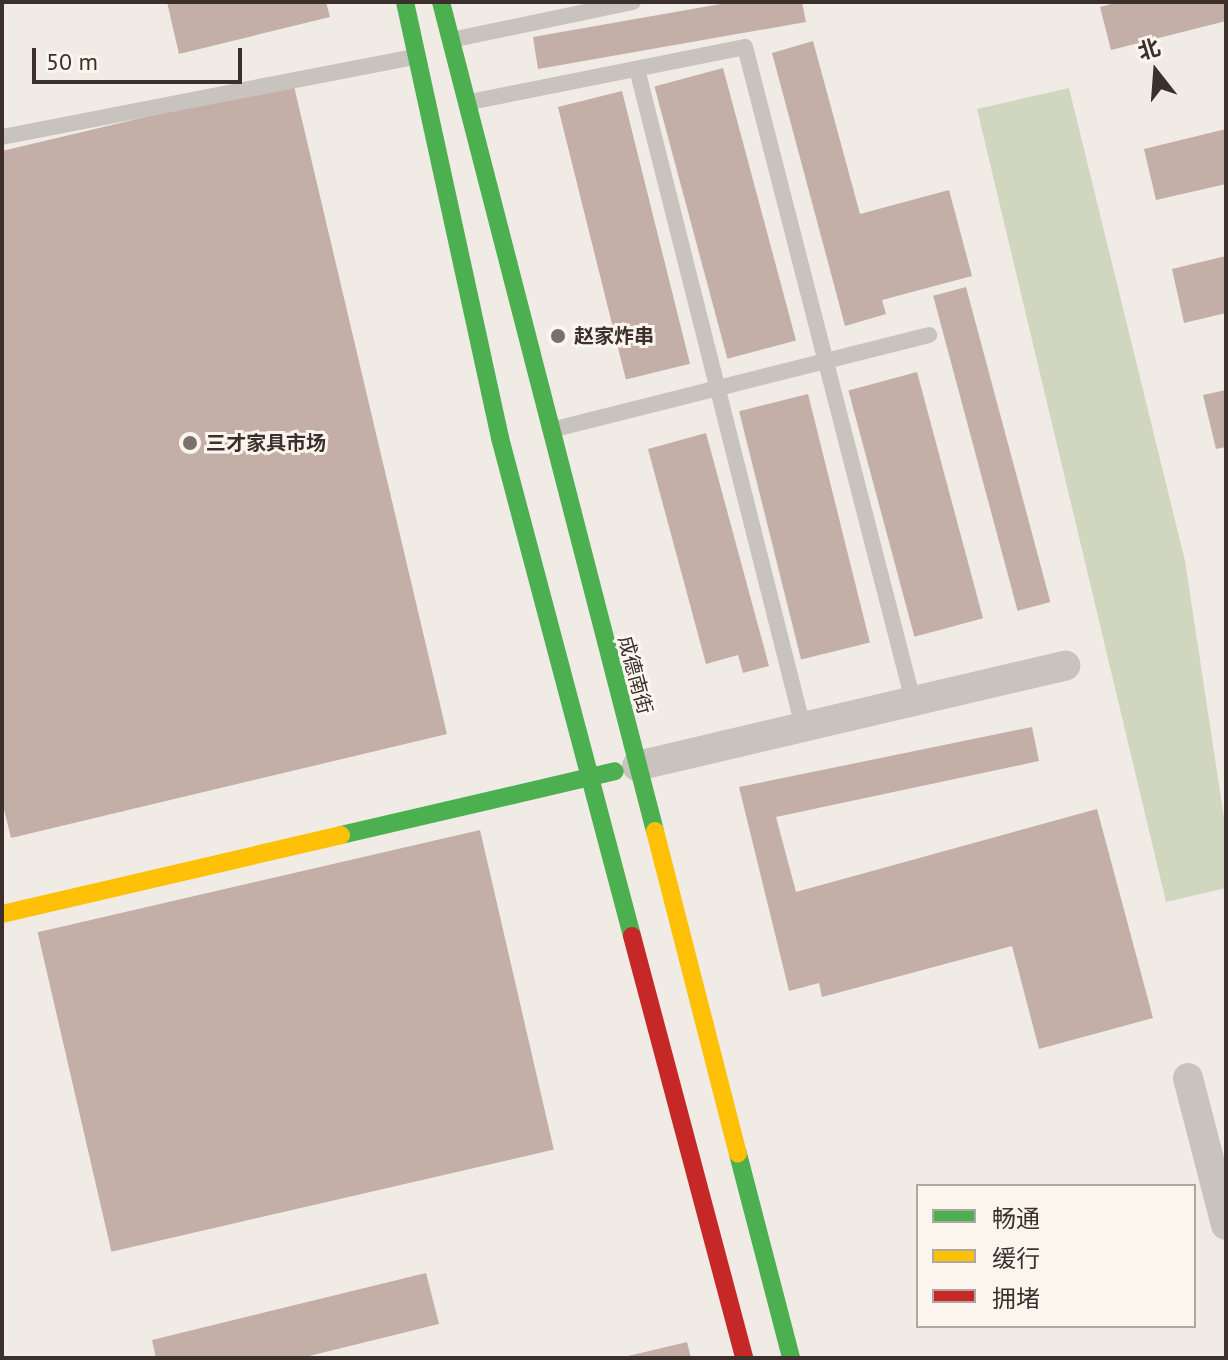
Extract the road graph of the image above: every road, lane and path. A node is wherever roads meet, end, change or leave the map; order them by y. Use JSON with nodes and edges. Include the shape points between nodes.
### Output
{"nodes":[{"id":1,"x":405,"y":2,"type":"edge"},
{"id":2,"x":441,"y":2,"type":"edge"},
{"id":3,"x":633,"y":2,"type":"edge"},
{"id":4,"x":450,"y":40,"type":"junction"},
{"id":5,"x":417,"y":56,"type":"junction"},
{"id":6,"x":637,"y":69,"type":"junction"},
{"id":7,"x":465,"y":103,"type":"junction"},
{"id":8,"x":2,"y":137,"type":"edge"},
{"id":9,"x":929,"y":335,"type":"dead end"},
{"id":10,"x":830,"y":360,"type":"junction"},
{"id":11,"x":717,"y":388,"type":"junction"},
{"id":12,"x":550,"y":430,"type":"junction"},
{"id":13,"x":1065,"y":666,"type":"dead end"},
{"id":14,"x":913,"y":701,"type":"junction"},
{"id":15,"x":803,"y":727,"type":"junction"},
{"id":16,"x":637,"y":766,"type":"junction"},
{"id":17,"x":586,"y":778,"type":"junction"},
{"id":18,"x":2,"y":914,"type":"edge"},
{"id":19,"x":1188,"y":1078,"type":"dead end"},
{"id":20,"x":1226,"y":1225,"type":"edge"},
{"id":21,"x":744,"y":1358,"type":"edge"},
{"id":22,"x":791,"y":1358,"type":"edge"}],
"edges":[{"from":1,"to":5,"type":"main road"},
{"from":2,"to":4,"type":"main road","name":"成德南街"},
{"from":3,"to":4,"type":"lane"},
{"from":4,"to":7,"type":"main road","name":"成德南街"},
{"from":5,"to":8,"type":"lane"},
{"from":5,"to":17,"type":"main road","via":[[500,438]]},
{"from":6,"to":7,"type":"lane"},
{"from":6,"to":10,"type":"lane","via":[[745,47]]},
{"from":6,"to":11,"type":"lane"},
{"from":7,"to":12,"type":"main road","name":"成德南街"},
{"from":9,"to":10,"type":"lane"},
{"from":10,"to":11,"type":"lane"},
{"from":10,"to":14,"type":"lane","via":[[829,396]]},
{"from":11,"to":12,"type":"lane"},
{"from":11,"to":15,"type":"lane"},
{"from":12,"to":16,"type":"main road","name":"成德南街"},
{"from":13,"to":14,"type":"street"},
{"from":14,"to":15,"type":"street"},
{"from":15,"to":16,"type":"street"},
{"from":16,"to":17,"type":"main road"},
{"from":16,"to":22,"type":"main road","name":"成德南街"},
{"from":17,"to":18,"type":"main road"},
{"from":17,"to":21,"type":"main road"},
{"from":19,"to":20,"type":"street"}]}
